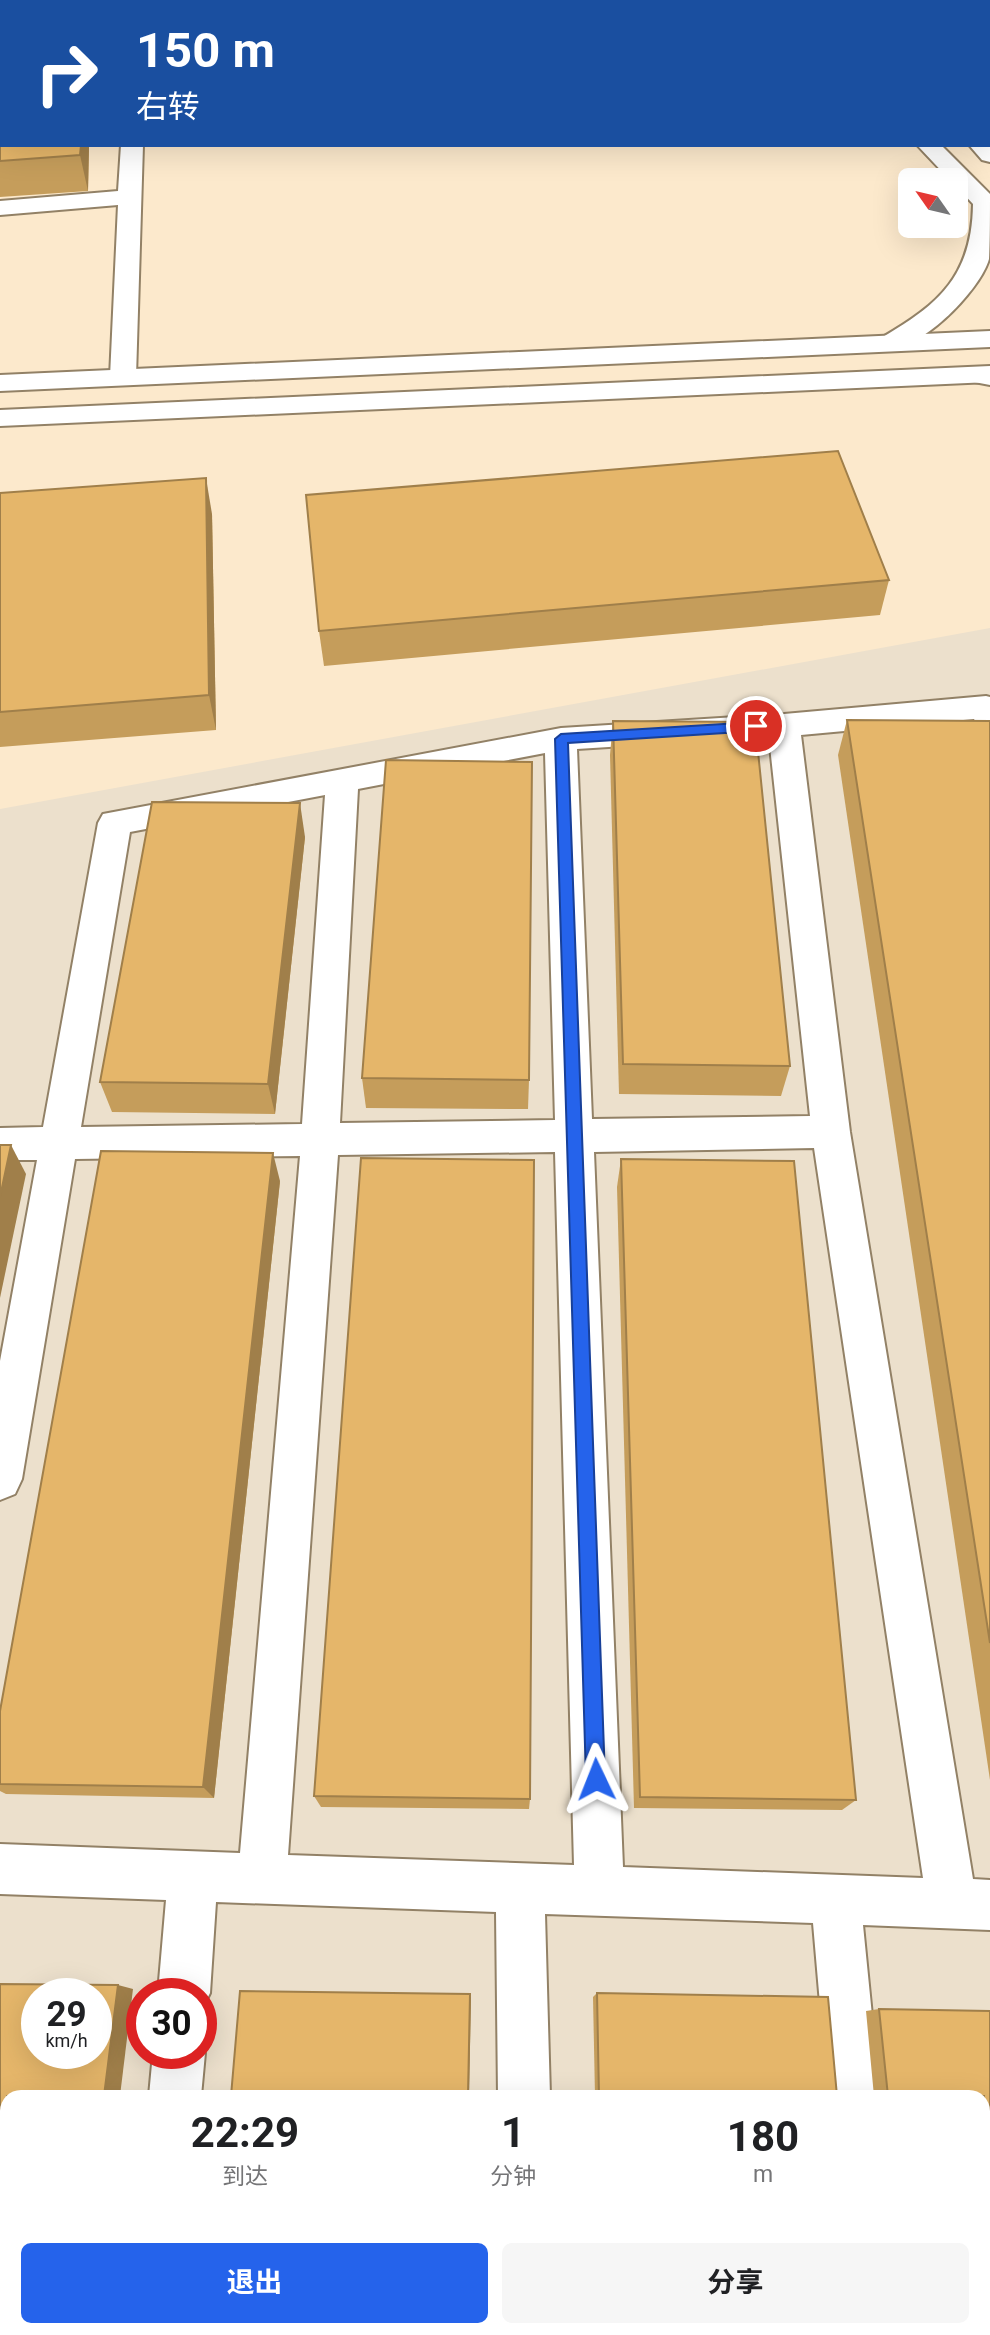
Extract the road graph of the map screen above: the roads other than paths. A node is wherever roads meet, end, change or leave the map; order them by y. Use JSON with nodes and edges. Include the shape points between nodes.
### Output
{"nodes":[{"id":1,"x":132,"y":147,"type":"edge"},
{"id":2,"x":930,"y":147,"type":"edge"},
{"id":3,"x":130,"y":197,"type":"junction"},
{"id":4,"x":988,"y":205,"type":"edge"},
{"id":5,"x":0,"y":208,"type":"edge"},
{"id":6,"x":990,"y":339,"type":"edge"},
{"id":7,"x":890,"y":343,"type":"junction"},
{"id":8,"x":986,"y":375,"type":"edge"},
{"id":9,"x":123,"y":377,"type":"junction"},
{"id":10,"x":0,"y":383,"type":"edge"},
{"id":11,"x":0,"y":418,"type":"edge"},
{"id":12,"x":990,"y":720,"type":"edge"},
{"id":13,"x":783,"y":725,"type":"junction"},
{"id":14,"x":561,"y":739,"type":"junction"},
{"id":15,"x":342,"y":780,"type":"junction"},
{"id":16,"x":831,"y":1132,"type":"junction"},
{"id":17,"x":573,"y":1135,"type":"junction"},
{"id":18,"x":320,"y":1139,"type":"junction"},
{"id":19,"x":59,"y":1143,"type":"junction"},
{"id":20,"x":0,"y":1144,"type":"edge"},
{"id":21,"x":0,"y":1479,"type":"edge"},
{"id":22,"x":0,"y":1869,"type":"edge"},
{"id":23,"x":193,"y":1876,"type":"junction"},
{"id":24,"x":262,"y":1879,"type":"junction"},
{"id":25,"x":520,"y":1888,"type":"junction"},
{"id":26,"x":599,"y":1891,"type":"junction"},
{"id":27,"x":836,"y":1899,"type":"junction"},
{"id":28,"x":971,"y":1905,"type":"edge"},
{"id":29,"x":185,"y":1978,"type":"edge"},
{"id":30,"x":178,"y":2069,"type":"edge"},
{"id":31,"x":176,"y":2090,"type":"edge"},
{"id":32,"x":524,"y":2090,"type":"edge"},
{"id":33,"x":853,"y":2090,"type":"edge"}],
"edges":[{"from":1,"to":3,"type":"main road"},
{"from":2,"to":4,"type":"main road"},
{"from":3,"to":5,"type":"main road"},
{"from":3,"to":9,"type":"main road"},
{"from":4,"to":7,"type":"main road","via":[[987,239],[974,275],[941,312]]},
{"from":6,"to":7,"type":"main road"},
{"from":7,"to":9,"type":"main road"},
{"from":8,"to":11,"type":"main road"},
{"from":9,"to":10,"type":"main road"},
{"from":12,"to":13,"type":"main road","via":[[986,707]]},
{"from":13,"to":14,"type":"main road"},
{"from":13,"to":16,"type":"main road"},
{"from":14,"to":15,"type":"main road"},
{"from":14,"to":17,"type":"main road"},
{"from":15,"to":18,"type":"main road"},
{"from":15,"to":19,"type":"main road","via":[[115,823]]},
{"from":16,"to":17,"type":"main road"},
{"from":16,"to":28,"type":"main road"},
{"from":17,"to":18,"type":"main road"},
{"from":17,"to":26,"type":"main road"},
{"from":18,"to":19,"type":"main road"},
{"from":18,"to":24,"type":"main road"},
{"from":19,"to":20,"type":"main road"},
{"from":19,"to":21,"type":"main road"},
{"from":22,"to":23,"type":"main road"},
{"from":23,"to":24,"type":"main road"},
{"from":23,"to":29,"type":"main road"},
{"from":24,"to":25,"type":"main road"},
{"from":25,"to":26,"type":"main road"},
{"from":25,"to":32,"type":"main road"},
{"from":26,"to":27,"type":"main road"},
{"from":27,"to":28,"type":"main road"},
{"from":27,"to":33,"type":"main road"},
{"from":30,"to":31,"type":"main road"}]}
